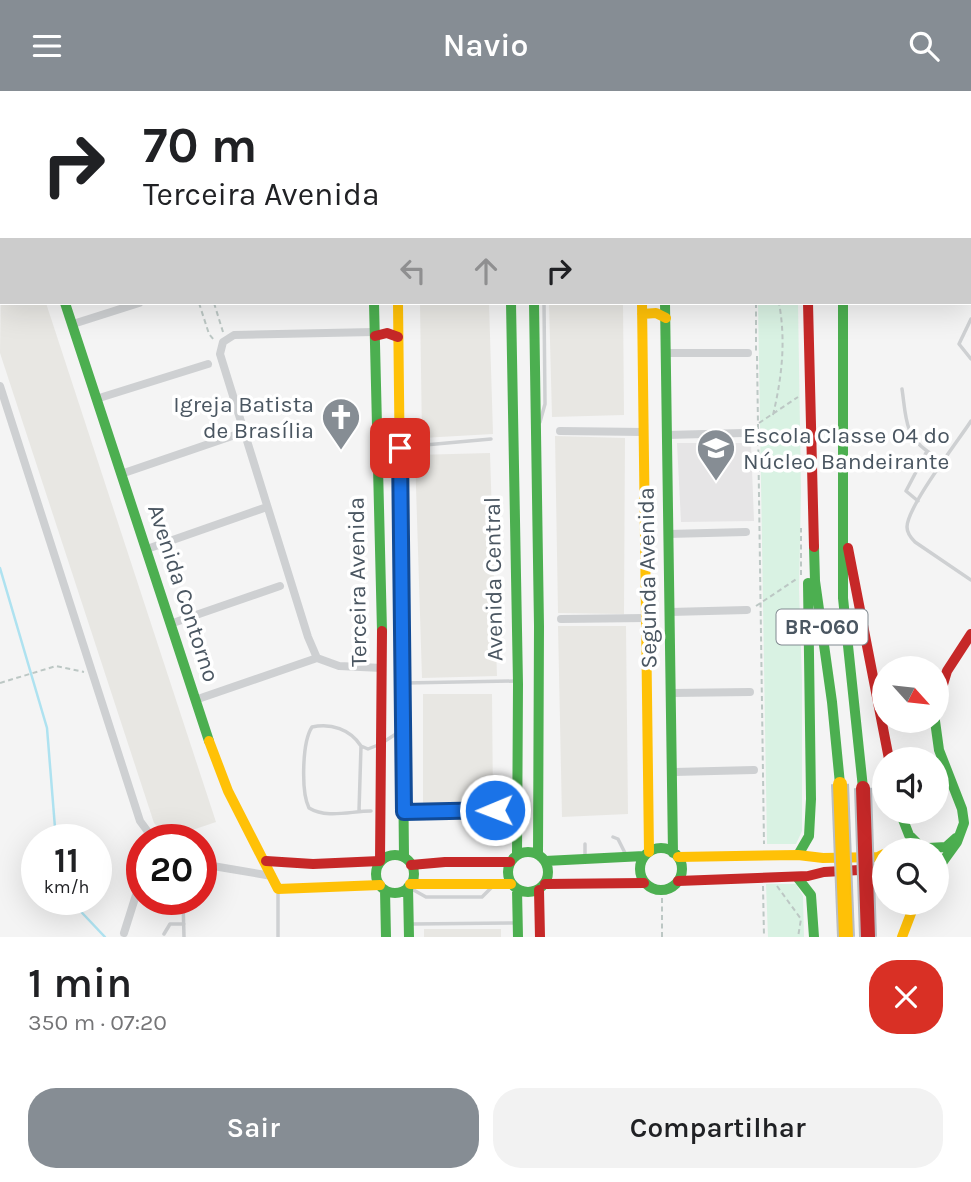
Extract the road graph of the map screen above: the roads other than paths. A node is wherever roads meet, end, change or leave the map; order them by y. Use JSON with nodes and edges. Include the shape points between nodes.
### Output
{"nodes":[{"id":1,"x":971,"y":157,"type":"edge"},
{"id":2,"x":971,"y":169,"type":"edge"},
{"id":3,"x":66,"y":305,"type":"edge"},
{"id":4,"x":133,"y":305,"type":"edge"},
{"id":5,"x":511,"y":305,"type":"edge"},
{"id":6,"x":534,"y":305,"type":"edge"},
{"id":7,"x":544,"y":305,"type":"edge"},
{"id":8,"x":808,"y":305,"type":"edge"},
{"id":9,"x":843,"y":305,"type":"edge"},
{"id":10,"x":642,"y":308,"type":"edge"},
{"id":11,"x":374,"y":309,"type":"edge"},
{"id":12,"x":398,"y":309,"type":"edge"},
{"id":13,"x":666,"y":310,"type":"edge"},
{"id":14,"x":971,"y":319,"type":"edge"},
{"id":15,"x":73,"y":324,"type":"junction"},
{"id":16,"x":374,"y":334,"type":"junction"},
{"id":17,"x":398,"y":337,"type":"junction"},
{"id":18,"x":666,"y":353,"type":"junction"},
{"id":19,"x":748,"y":353,"type":"dead end"},
{"id":20,"x":971,"y":359,"type":"edge"},
{"id":21,"x":208,"y":364,"type":"dead end"},
{"id":22,"x":0,"y":386,"type":"edge"},
{"id":23,"x":902,"y":389,"type":"dead end"},
{"id":24,"x":96,"y":399,"type":"junction"},
{"id":25,"x":971,"y":421,"type":"edge"},
{"id":26,"x":536,"y":426,"type":"junction"},
{"id":27,"x":560,"y":432,"type":"dead end"},
{"id":28,"x":644,"y":432,"type":"junction"},
{"id":29,"x":743,"y":433,"type":"road end"},
{"id":30,"x":235,"y":435,"type":"dead end"},
{"id":31,"x":667,"y":435,"type":"junction"},
{"id":32,"x":491,"y":439,"type":"dead end"},
{"id":33,"x":400,"y":448,"type":"junction"},
{"id":34,"x":927,"y":451,"type":"junction"},
{"id":35,"x":944,"y":462,"type":"junction"},
{"id":36,"x":121,"y":474,"type":"junction"},
{"id":37,"x":812,"y":490,"type":"junction"},
{"id":38,"x":918,"y":501,"type":"junction"},
{"id":39,"x":267,"y":507,"type":"junction"},
{"id":40,"x":841,"y":521,"type":"junction"},
{"id":41,"x":746,"y":533,"type":"dead end"},
{"id":42,"x":668,"y":534,"type":"junction"},
{"id":43,"x":147,"y":549,"type":"junction"},
{"id":44,"x":538,"y":572,"type":"junction"},
{"id":45,"x":971,"y":580,"type":"edge"},
{"id":46,"x":517,"y":581,"type":"junction"},
{"id":47,"x":280,"y":586,"type":"dead end"},
{"id":48,"x":646,"y":587,"type":"junction"},
{"id":49,"x":670,"y":587,"type":"junction"},
{"id":50,"x":538,"y":588,"type":"junction"},
{"id":51,"x":670,"y":610,"type":"junction"},
{"id":52,"x":747,"y":610,"type":"dead end"},
{"id":53,"x":646,"y":611,"type":"junction"},
{"id":54,"x":561,"y":619,"type":"dead end"},
{"id":55,"x":170,"y":624,"type":"junction"},
{"id":56,"x":971,"y":633,"type":"edge"},
{"id":57,"x":402,"y":639,"type":"junction"},
{"id":58,"x":382,"y":640,"type":"junction"},
{"id":59,"x":317,"y":659,"type":"junction"},
{"id":60,"x":403,"y":659,"type":"junction"},
{"id":61,"x":382,"y":663,"type":"junction"},
{"id":62,"x":949,"y":668,"type":"edge"},
{"id":63,"x":518,"y":681,"type":"junction"},
{"id":64,"x":403,"y":683,"type":"junction"},
{"id":65,"x":750,"y":692,"type":"dead end"},
{"id":66,"x":672,"y":693,"type":"junction"},
{"id":67,"x":195,"y":700,"type":"junction"},
{"id":68,"x":402,"y":729,"type":"junction"},
{"id":69,"x":937,"y":733,"type":"edge"},
{"id":70,"x":381,"y":744,"type":"junction"},
{"id":71,"x":361,"y":746,"type":"junction"},
{"id":72,"x":887,"y":747,"type":"edge"},
{"id":73,"x":754,"y":770,"type":"dead end"},
{"id":74,"x":674,"y":772,"type":"junction"},
{"id":75,"x":518,"y":810,"type":"junction"},
{"id":76,"x":359,"y":811,"type":"junction"},
{"id":77,"x":371,"y":811,"type":"dead end"},
{"id":78,"x":404,"y":812,"type":"junction"},
{"id":79,"x":967,"y":814,"type":"edge"},
{"id":80,"x":142,"y":824,"type":"edge"},
{"id":81,"x":962,"y":830,"type":"junction"},
{"id":82,"x":613,"y":837,"type":"dead end"},
{"id":83,"x":949,"y":844,"type":"edge"},
{"id":84,"x":647,"y":854,"type":"junction"},
{"id":85,"x":949,"y":854,"type":"edge"},
{"id":86,"x":676,"y":855,"type":"junction"},
{"id":87,"x":798,"y":855,"type":"junction"},
{"id":88,"x":768,"y":856,"type":"junction"},
{"id":89,"x":627,"y":857,"type":"junction"},
{"id":90,"x":872,"y":857,"type":"edge"},
{"id":91,"x":542,"y":858,"type":"junction"},
{"id":92,"x":514,"y":859,"type":"junction"},
{"id":93,"x":380,"y":861,"type":"junction"},
{"id":94,"x":407,"y":861,"type":"junction"},
{"id":95,"x":266,"y":862,"type":"junction"},
{"id":96,"x":217,"y":868,"type":"edge"},
{"id":97,"x":872,"y":869,"type":"edge"},
{"id":98,"x":797,"y":877,"type":"junction"},
{"id":99,"x":768,"y":880,"type":"junction"},
{"id":100,"x":678,"y":881,"type":"junction"},
{"id":101,"x":275,"y":882,"type":"junction"},
{"id":102,"x":644,"y":883,"type":"junction"},
{"id":103,"x":409,"y":886,"type":"junction"},
{"id":104,"x":514,"y":887,"type":"junction"},
{"id":105,"x":542,"y":887,"type":"junction"},
{"id":106,"x":383,"y":888,"type":"junction"},
{"id":107,"x":130,"y":915,"type":"edge"},
{"id":108,"x":184,"y":915,"type":"edge"},
{"id":109,"x":910,"y":915,"type":"edge"},
{"id":110,"x":184,"y":924,"type":"junction"},
{"id":111,"x":518,"y":930,"type":"edge"},
{"id":112,"x":409,"y":931,"type":"edge"},
{"id":113,"x":124,"y":933,"type":"dead end"},
{"id":114,"x":164,"y":934,"type":"dead end"},
{"id":115,"x":184,"y":937,"type":"edge"},
{"id":116,"x":278,"y":937,"type":"edge"},
{"id":117,"x":386,"y":937,"type":"edge"},
{"id":118,"x":540,"y":937,"type":"edge"},
{"id":119,"x":814,"y":937,"type":"edge"},
{"id":120,"x":846,"y":937,"type":"edge"},
{"id":121,"x":868,"y":937,"type":"edge"},
{"id":122,"x":902,"y":937,"type":"edge"}],
"edges":[{"from":1,"to":2,"type":"lane"},
{"from":3,"to":15,"type":"main road","name":"Avenida Contorno"},
{"from":4,"to":15,"type":"street"},
{"from":5,"to":46,"type":"main road","name":"Avenida Central"},
{"from":6,"to":26,"type":"main road","name":"Avenida Central"},
{"from":7,"to":26,"type":"lane","via":[[545,404]]},
{"from":8,"to":37,"type":"main road","number":"BR-060"},
{"from":9,"to":40,"type":"main road","number":"BR-060"},
{"from":10,"to":13,"type":"main road","via":[[656,313]]},
{"from":10,"to":28,"type":"main road","name":"Segunda Avenida"},
{"from":11,"to":12,"type":"main road","via":[[389,319]]},
{"from":11,"to":16,"type":"main road","name":"Terceira Avenida"},
{"from":12,"to":17,"type":"main road","name":"Terceira Avenida"},
{"from":13,"to":18,"type":"main road","name":"Segunda Avenida"},
{"from":14,"to":20,"type":"lane","via":[[959,344]]},
{"from":15,"to":24,"type":"main road","name":"Avenida Contorno"},
{"from":16,"to":17,"type":"main road"},
{"from":16,"to":39,"type":"street","via":[[234,335],[223,343],[224,371]]},
{"from":16,"to":58,"type":"main road","name":"Terceira Avenida"},
{"from":17,"to":33,"type":"main road","name":"Terceira Avenida"},
{"from":18,"to":19,"type":"street"},
{"from":18,"to":31,"type":"main road","name":"Segunda Avenida"},
{"from":21,"to":24,"type":"street"},
{"from":22,"to":80,"type":"street"},
{"from":23,"to":34,"type":"lane","via":[[910,435]]},
{"from":24,"to":36,"type":"main road","name":"Avenida Contorno"},
{"from":25,"to":35,"type":"lane"},
{"from":26,"to":44,"type":"main road","name":"Avenida Central","via":[[542,526]]},
{"from":27,"to":28,"type":"street"},
{"from":28,"to":48,"type":"main road","name":"Segunda Avenida"},
{"from":29,"to":31,"type":"street"},
{"from":30,"to":36,"type":"street"},
{"from":31,"to":42,"type":"main road","name":"Segunda Avenida"},
{"from":32,"to":33,"type":"lane"},
{"from":33,"to":57,"type":"main road","name":"Terceira Avenida"},
{"from":34,"to":35,"type":"lane"},
{"from":34,"to":38,"type":"lane","via":[[906,491]]},
{"from":35,"to":38,"type":"lane"},
{"from":36,"to":43,"type":"main road","name":"Avenida Contorno"},
{"from":37,"to":87,"type":"main road","via":[[808,593],[811,799],[809,836]]},
{"from":37,"to":120,"type":"main road","number":"BR-060","bridge":true,"via":[[815,581],[840,785]]},
{"from":38,"to":45,"type":"lane","via":[[907,528],[909,535]]},
{"from":39,"to":43,"type":"street"},
{"from":39,"to":59,"type":"street"},
{"from":40,"to":72,"type":"main road"},
{"from":40,"to":121,"type":"main road","number":"BR-060","bridge":true,"via":[[843,599],[863,788]]},
{"from":41,"to":42,"type":"street"},
{"from":42,"to":49,"type":"main road","name":"Segunda Avenida"},
{"from":43,"to":55,"type":"main road","name":"Avenida Contorno"},
{"from":44,"to":46,"type":"main road"},
{"from":44,"to":50,"type":"main road","name":"Avenida Central"},
{"from":46,"to":50,"type":"main road"},
{"from":46,"to":63,"type":"main road","name":"Avenida Central"},
{"from":47,"to":55,"type":"street"},
{"from":48,"to":49,"type":"main road"},
{"from":48,"to":53,"type":"main road","name":"Segunda Avenida"},
{"from":49,"to":51,"type":"main road","name":"Segunda Avenida"},
{"from":50,"to":91,"type":"main road","name":"Avenida Central"},
{"from":51,"to":52,"type":"street"},
{"from":51,"to":53,"type":"main road"},
{"from":51,"to":66,"type":"main road","name":"Segunda Avenida"},
{"from":53,"to":54,"type":"street"},
{"from":53,"to":84,"type":"main road","name":"Segunda Avenida"},
{"from":55,"to":67,"type":"main road","name":"Avenida Contorno"},
{"from":56,"to":62,"type":"main road"},
{"from":57,"to":58,"type":"main road"},
{"from":57,"to":60,"type":"main road","name":"Terceira Avenida"},
{"from":58,"to":61,"type":"main road","name":"Terceira Avenida"},
{"from":59,"to":61,"type":"street","via":[[339,666]]},
{"from":59,"to":67,"type":"street"},
{"from":60,"to":61,"type":"main road","via":[[395,656]]},
{"from":60,"to":64,"type":"main road","name":"Terceira Avenida"},
{"from":61,"to":70,"type":"main road","name":"Terceira Avenida"},
{"from":63,"to":64,"type":"lane"},
{"from":63,"to":75,"type":"main road","name":"Avenida Central"},
{"from":64,"to":68,"type":"main road","name":"Terceira Avenida"},
{"from":65,"to":66,"type":"street"},
{"from":66,"to":74,"type":"main road","name":"Segunda Avenida"},
{"from":67,"to":95,"type":"main road","name":"Avenida Contorno","via":[[228,791]]},
{"from":68,"to":70,"type":"lane"},
{"from":68,"to":78,"type":"main road","name":"Terceira Avenida"},
{"from":69,"to":79,"type":"main road","via":[[940,752]]},
{"from":70,"to":71,"type":"lane","via":[[368,749]]},
{"from":70,"to":93,"type":"main road","name":"Terceira Avenida"},
{"from":71,"to":76,"type":"lane"},
{"from":71,"to":76,"type":"lane","via":[[348,731],[315,726],[309,731],[305,754],[309,808],[323,813]]},
{"from":73,"to":74,"type":"street"},
{"from":74,"to":86,"type":"main road","name":"Segunda Avenida"},
{"from":75,"to":78,"type":"lane"},
{"from":75,"to":92,"type":"main road","name":"Avenida Central"},
{"from":76,"to":77,"type":"lane"},
{"from":78,"to":94,"type":"main road","name":"Terceira Avenida"},
{"from":79,"to":81,"type":"main road"},
{"from":81,"to":83,"type":"main road"},
{"from":81,"to":85,"type":"main road"},
{"from":82,"to":89,"type":"lane"},
{"from":84,"to":86,"type":"main road","via":[[661,848]]},
{"from":84,"to":89,"type":"main road"},
{"from":84,"to":102,"type":"main road","via":[[639,870]]},
{"from":86,"to":88,"type":"main road"},
{"from":86,"to":100,"type":"main road","via":[[681,870]]},
{"from":87,"to":88,"type":"main road"},
{"from":87,"to":90,"type":"main road"},
{"from":87,"to":98,"type":"main road"},
{"from":88,"to":99,"type":"main road","via":[[775,865]]},
{"from":89,"to":91,"type":"main road","via":[[585,852]]},
{"from":91,"to":92,"type":"main road","via":[[524,852]]},
{"from":91,"to":105,"type":"main road","via":[[548,877]]},
{"from":92,"to":94,"type":"main road"},
{"from":92,"to":104,"type":"main road","via":[[508,870]]},
{"from":93,"to":94,"type":"main road","via":[[396,855]]},
{"from":93,"to":95,"type":"main road"},
{"from":93,"to":106,"type":"main road","via":[[376,875]]},
{"from":94,"to":103,"type":"main road","via":[[414,873]]},
{"from":95,"to":101,"type":"main road","name":"Avenida Contorno"},
{"from":96,"to":101,"type":"street"},
{"from":97,"to":98,"type":"main road"},
{"from":98,"to":99,"type":"main road"},
{"from":98,"to":119,"type":"main road","via":[[811,895]]},
{"from":99,"to":100,"type":"main road"},
{"from":100,"to":102,"type":"main road","via":[[662,890]]},
{"from":101,"to":106,"type":"main road"},
{"from":101,"to":116,"type":"lane"},
{"from":102,"to":105,"type":"main road"},
{"from":103,"to":104,"type":"main road"},
{"from":103,"to":106,"type":"main road","via":[[397,893]]},
{"from":103,"to":112,"type":"main road"},
{"from":104,"to":105,"type":"main road","via":[[524,893]]},
{"from":104,"to":111,"type":"main road"},
{"from":105,"to":118,"type":"main road"},
{"from":106,"to":117,"type":"main road"},
{"from":107,"to":113,"type":"street"},
{"from":108,"to":110,"type":"lane"},
{"from":109,"to":122,"type":"main road"},
{"from":110,"to":114,"type":"lane","via":[[170,924]]},
{"from":110,"to":115,"type":"lane"},
{"from":111,"to":112,"type":"lane"}]}
